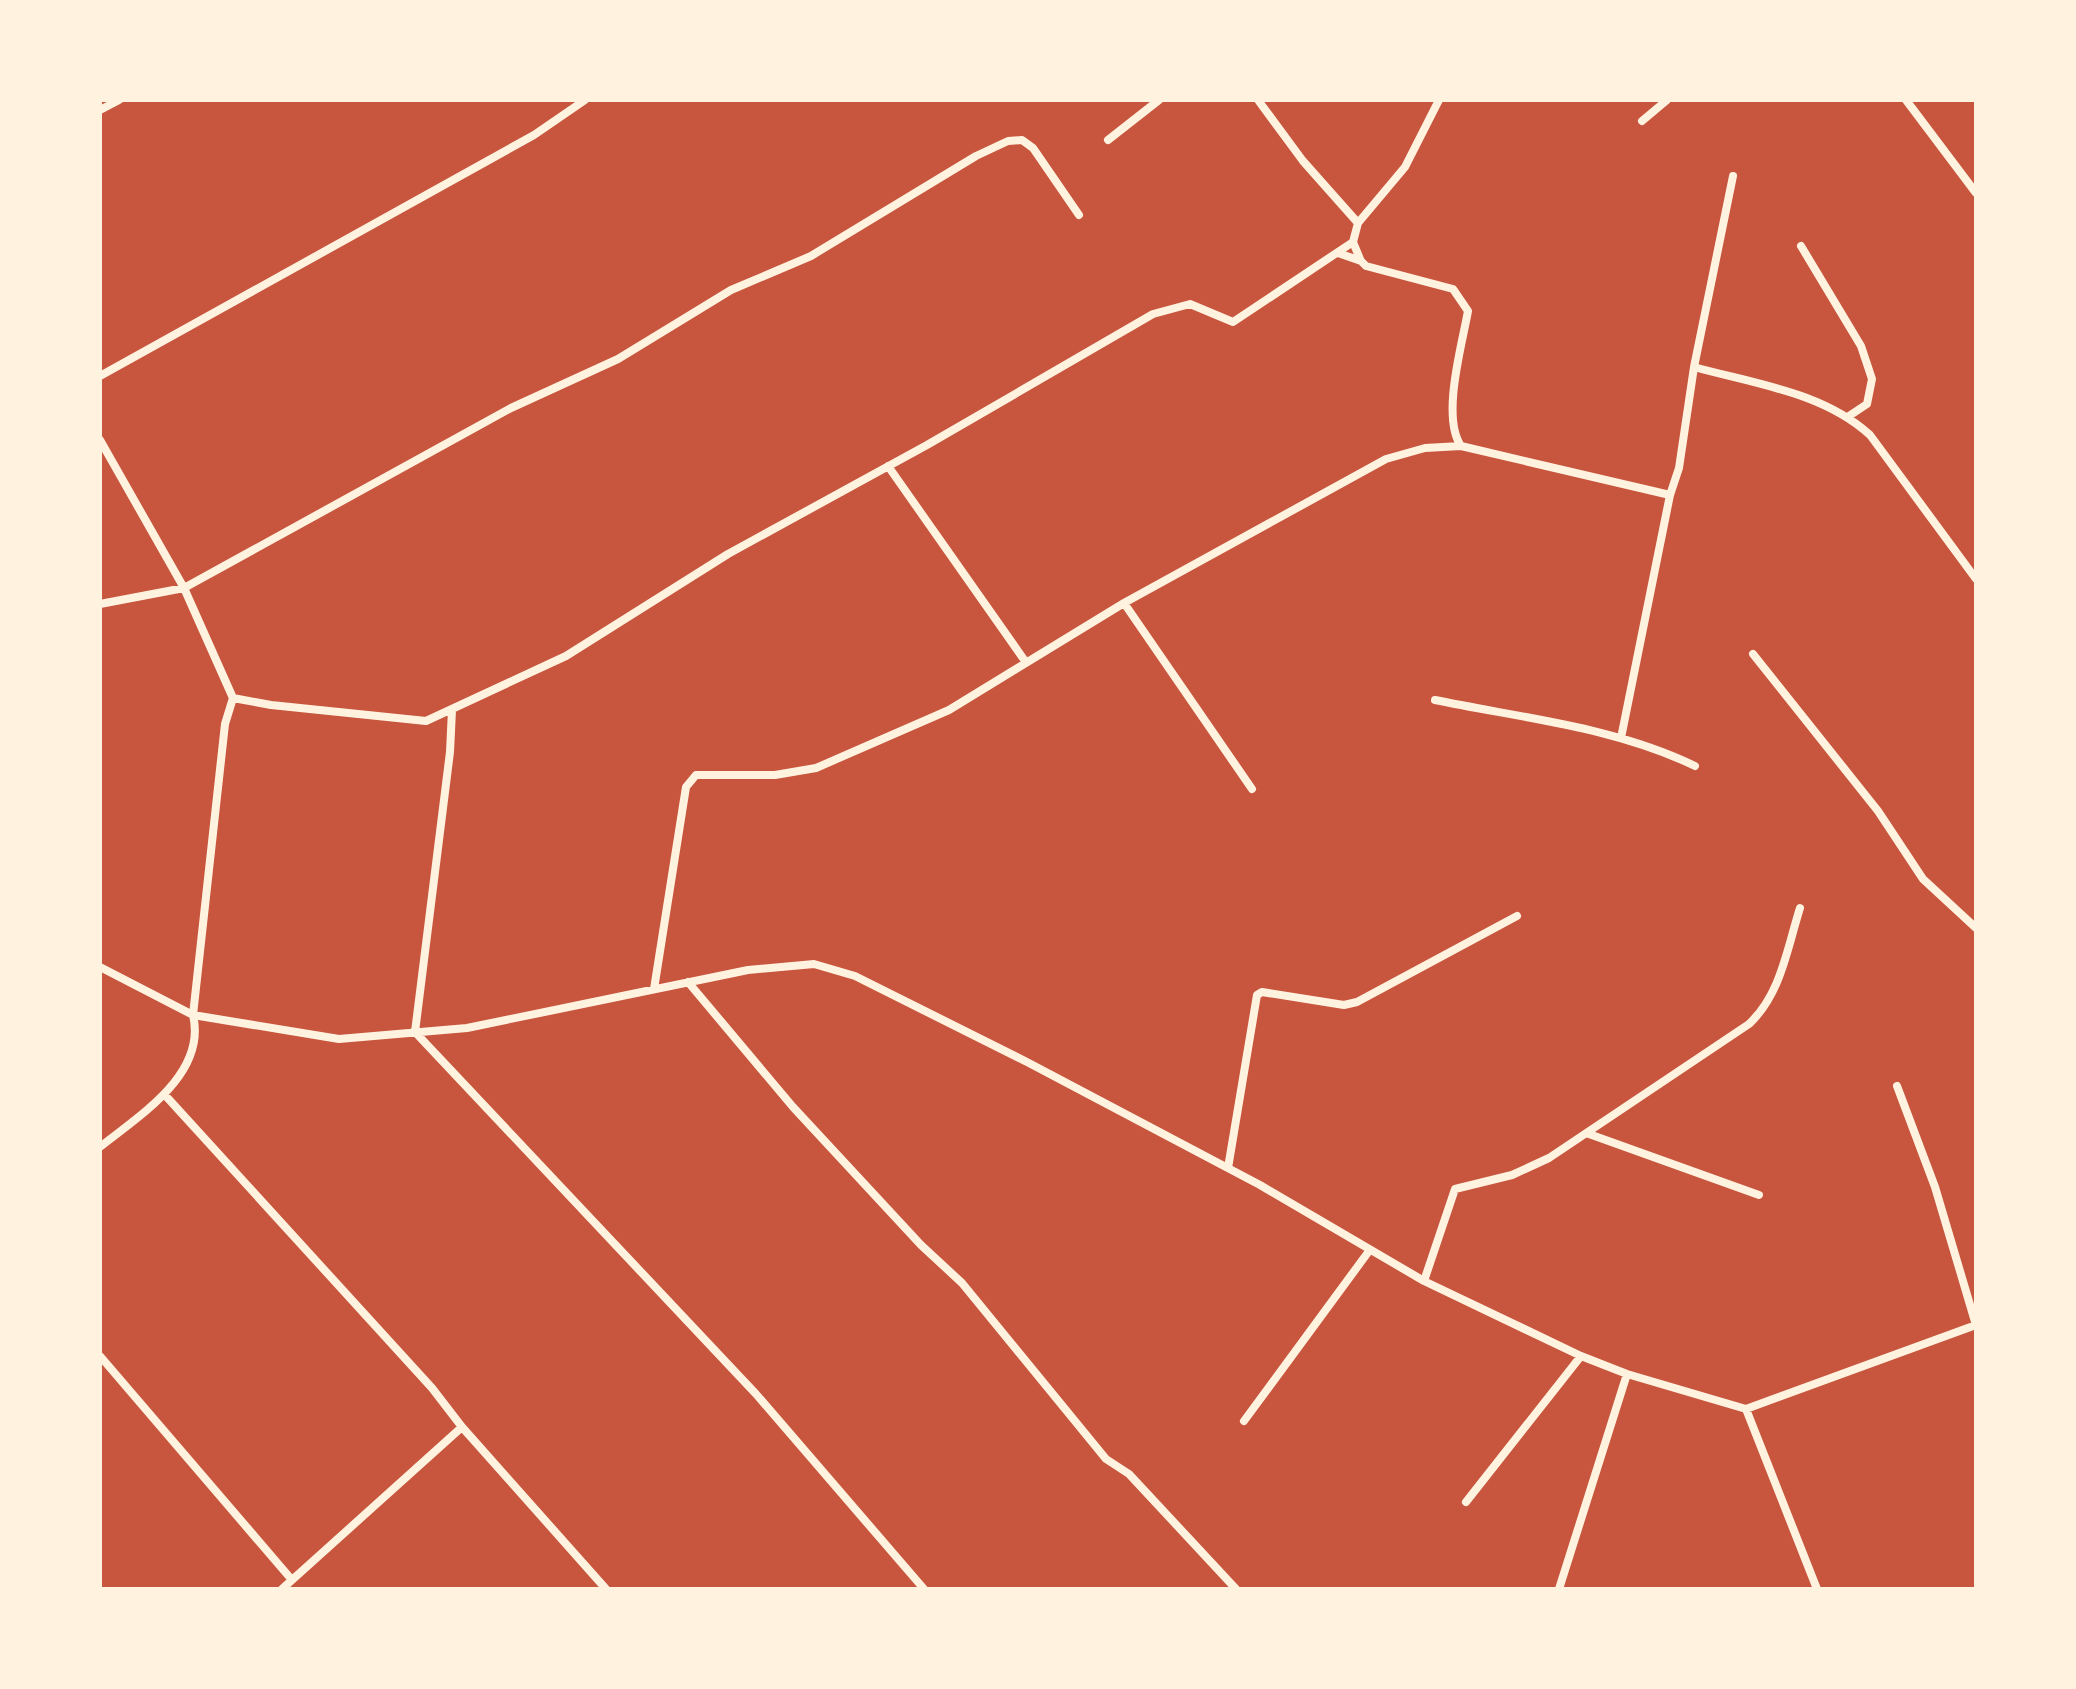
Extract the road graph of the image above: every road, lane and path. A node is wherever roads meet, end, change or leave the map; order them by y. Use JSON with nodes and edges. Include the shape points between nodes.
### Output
{"nodes":[{"id":1,"x":119,"y":100,"type":"edge"},
{"id":2,"x":585,"y":100,"type":"edge"},
{"id":3,"x":1159,"y":100,"type":"edge"},
{"id":4,"x":1258,"y":100,"type":"edge"},
{"id":5,"x":1439,"y":100,"type":"edge"},
{"id":6,"x":1667,"y":100,"type":"edge"},
{"id":7,"x":1906,"y":100,"type":"edge"},
{"id":8,"x":100,"y":110,"type":"edge"},
{"id":9,"x":1642,"y":121,"type":"dead end"},
{"id":10,"x":1108,"y":140,"type":"dead end"},
{"id":11,"x":1733,"y":176,"type":"dead end"},
{"id":12,"x":1976,"y":193,"type":"edge"},
{"id":13,"x":1079,"y":215,"type":"dead end"},
{"id":14,"x":1358,"y":223,"type":"junction"},
{"id":15,"x":1353,"y":242,"type":"junction"},
{"id":16,"x":1801,"y":246,"type":"dead end"},
{"id":17,"x":1338,"y":253,"type":"junction"},
{"id":18,"x":1361,"y":261,"type":"junction"},
{"id":19,"x":1694,"y":367,"type":"junction"},
{"id":20,"x":100,"y":376,"type":"edge"},
{"id":21,"x":1849,"y":416,"type":"junction"},
{"id":22,"x":100,"y":440,"type":"edge"},
{"id":23,"x":1461,"y":446,"type":"junction"},
{"id":24,"x":888,"y":466,"type":"junction"},
{"id":25,"x":1670,"y":495,"type":"junction"},
{"id":26,"x":1976,"y":579,"type":"edge"},
{"id":27,"x":184,"y":588,"type":"junction"},
{"id":28,"x":1124,"y":603,"type":"junction"},
{"id":29,"x":100,"y":604,"type":"edge"},
{"id":30,"x":1753,"y":654,"type":"dead end"},
{"id":31,"x":1025,"y":661,"type":"junction"},
{"id":32,"x":233,"y":698,"type":"junction"},
{"id":33,"x":1435,"y":700,"type":"dead end"},
{"id":34,"x":452,"y":710,"type":"junction"},
{"id":35,"x":1621,"y":738,"type":"junction"},
{"id":36,"x":1695,"y":766,"type":"dead end"},
{"id":37,"x":1252,"y":789,"type":"dead end"},
{"id":38,"x":1800,"y":908,"type":"dead end"},
{"id":39,"x":1517,"y":916,"type":"dead end"},
{"id":40,"x":1976,"y":928,"type":"edge"},
{"id":41,"x":100,"y":967,"type":"edge"},
{"id":42,"x":688,"y":982,"type":"junction"},
{"id":43,"x":654,"y":989,"type":"junction"},
{"id":44,"x":193,"y":1015,"type":"junction"},
{"id":45,"x":415,"y":1032,"type":"junction"},
{"id":46,"x":1897,"y":1086,"type":"dead end"},
{"id":47,"x":164,"y":1094,"type":"junction"},
{"id":48,"x":1589,"y":1134,"type":"junction"},
{"id":49,"x":100,"y":1147,"type":"edge"},
{"id":50,"x":1228,"y":1168,"type":"junction"},
{"id":51,"x":1759,"y":1195,"type":"dead end"},
{"id":52,"x":1369,"y":1251,"type":"junction"},
{"id":53,"x":1424,"y":1281,"type":"junction"},
{"id":54,"x":100,"y":1356,"type":"edge"},
{"id":55,"x":1581,"y":1356,"type":"junction"},
{"id":56,"x":1627,"y":1374,"type":"junction"},
{"id":57,"x":1746,"y":1409,"type":"junction"},
{"id":58,"x":1244,"y":1421,"type":"dead end"},
{"id":59,"x":462,"y":1427,"type":"junction"},
{"id":60,"x":1466,"y":1502,"type":"dead end"},
{"id":61,"x":292,"y":1580,"type":"junction"},
{"id":62,"x":282,"y":1589,"type":"edge"},
{"id":63,"x":606,"y":1589,"type":"edge"},
{"id":64,"x":924,"y":1589,"type":"edge"},
{"id":65,"x":1236,"y":1589,"type":"edge"},
{"id":66,"x":1559,"y":1589,"type":"edge"},
{"id":67,"x":1817,"y":1589,"type":"edge"}],
"edges":[{"from":1,"to":8,"type":"street"},
{"from":2,"to":20,"type":"street","via":[[534,135]]},
{"from":3,"to":10,"type":"street"},
{"from":4,"to":14,"type":"street"},
{"from":5,"to":14,"type":"street","via":[[1405,167]]},
{"from":6,"to":9,"type":"street"},
{"from":7,"to":12,"type":"street"},
{"from":11,"to":19,"type":"street"},
{"from":13,"to":27,"type":"street","via":[[1033,148],[1022,140],[1008,141],[811,256],[731,290],[618,359],[511,408]]},
{"from":14,"to":15,"type":"street"},
{"from":15,"to":17,"type":"street"},
{"from":15,"to":18,"type":"street"},
{"from":16,"to":21,"type":"street","via":[[1861,346],[1872,379],[1867,404]]},
{"from":17,"to":18,"type":"street"},
{"from":17,"to":24,"type":"street","via":[[1233,322],[1190,304],[1153,314]]},
{"from":18,"to":23,"type":"street","via":[[1453,289],[1462,299],[1468,311],[1453,407],[1454,436]]},
{"from":19,"to":21,"type":"street","via":[[1826,403]]},
{"from":19,"to":25,"type":"street"},
{"from":21,"to":26,"type":"street","via":[[1870,435]]},
{"from":22,"to":27,"type":"street"},
{"from":23,"to":25,"type":"street"},
{"from":23,"to":28,"type":"street","via":[[1425,448],[1386,459]]},
{"from":24,"to":31,"type":"street"},
{"from":24,"to":34,"type":"street","via":[[728,554],[566,656]]},
{"from":25,"to":35,"type":"street"},
{"from":27,"to":29,"type":"street"},
{"from":27,"to":32,"type":"street"},
{"from":28,"to":31,"type":"street"},
{"from":28,"to":37,"type":"street"},
{"from":30,"to":40,"type":"street","via":[[1878,811],[1923,879]]},
{"from":31,"to":43,"type":"street","via":[[949,710],[816,768],[775,775],[696,775],[689,780]]},
{"from":32,"to":34,"type":"street","via":[[410,721],[426,721]]},
{"from":32,"to":44,"type":"street","via":[[225,724]]},
{"from":33,"to":35,"type":"street"},
{"from":34,"to":45,"type":"street"},
{"from":35,"to":36,"type":"street"},
{"from":38,"to":48,"type":"street","via":[[1766,1008]]},
{"from":39,"to":50,"type":"street","via":[[1357,1002],[1257,995]]},
{"from":41,"to":44,"type":"street"},
{"from":42,"to":43,"type":"street"},
{"from":42,"to":50,"type":"street","via":[[814,964],[855,976]]},
{"from":42,"to":65,"type":"street","via":[[793,1107],[962,1283],[1106,1459],[1129,1474]]},
{"from":43,"to":45,"type":"street","via":[[467,1028]]},
{"from":44,"to":45,"type":"street","via":[[339,1039]]},
{"from":44,"to":47,"type":"street","via":[[196,1046]]},
{"from":45,"to":64,"type":"street","via":[[756,1394]]},
{"from":46,"to":57,"type":"street","via":[[1935,1187],[1976,1325]]},
{"from":47,"to":49,"type":"street"},
{"from":47,"to":59,"type":"street"},
{"from":48,"to":51,"type":"street"},
{"from":48,"to":53,"type":"street","via":[[1512,1175],[1455,1189]]},
{"from":50,"to":52,"type":"street"},
{"from":52,"to":53,"type":"street"},
{"from":52,"to":58,"type":"street"},
{"from":53,"to":55,"type":"street"},
{"from":54,"to":61,"type":"street"},
{"from":55,"to":56,"type":"street"},
{"from":55,"to":60,"type":"street"},
{"from":56,"to":57,"type":"street"},
{"from":56,"to":66,"type":"street"},
{"from":57,"to":67,"type":"street"},
{"from":59,"to":61,"type":"street"},
{"from":59,"to":63,"type":"street"},
{"from":61,"to":62,"type":"street"}]}
